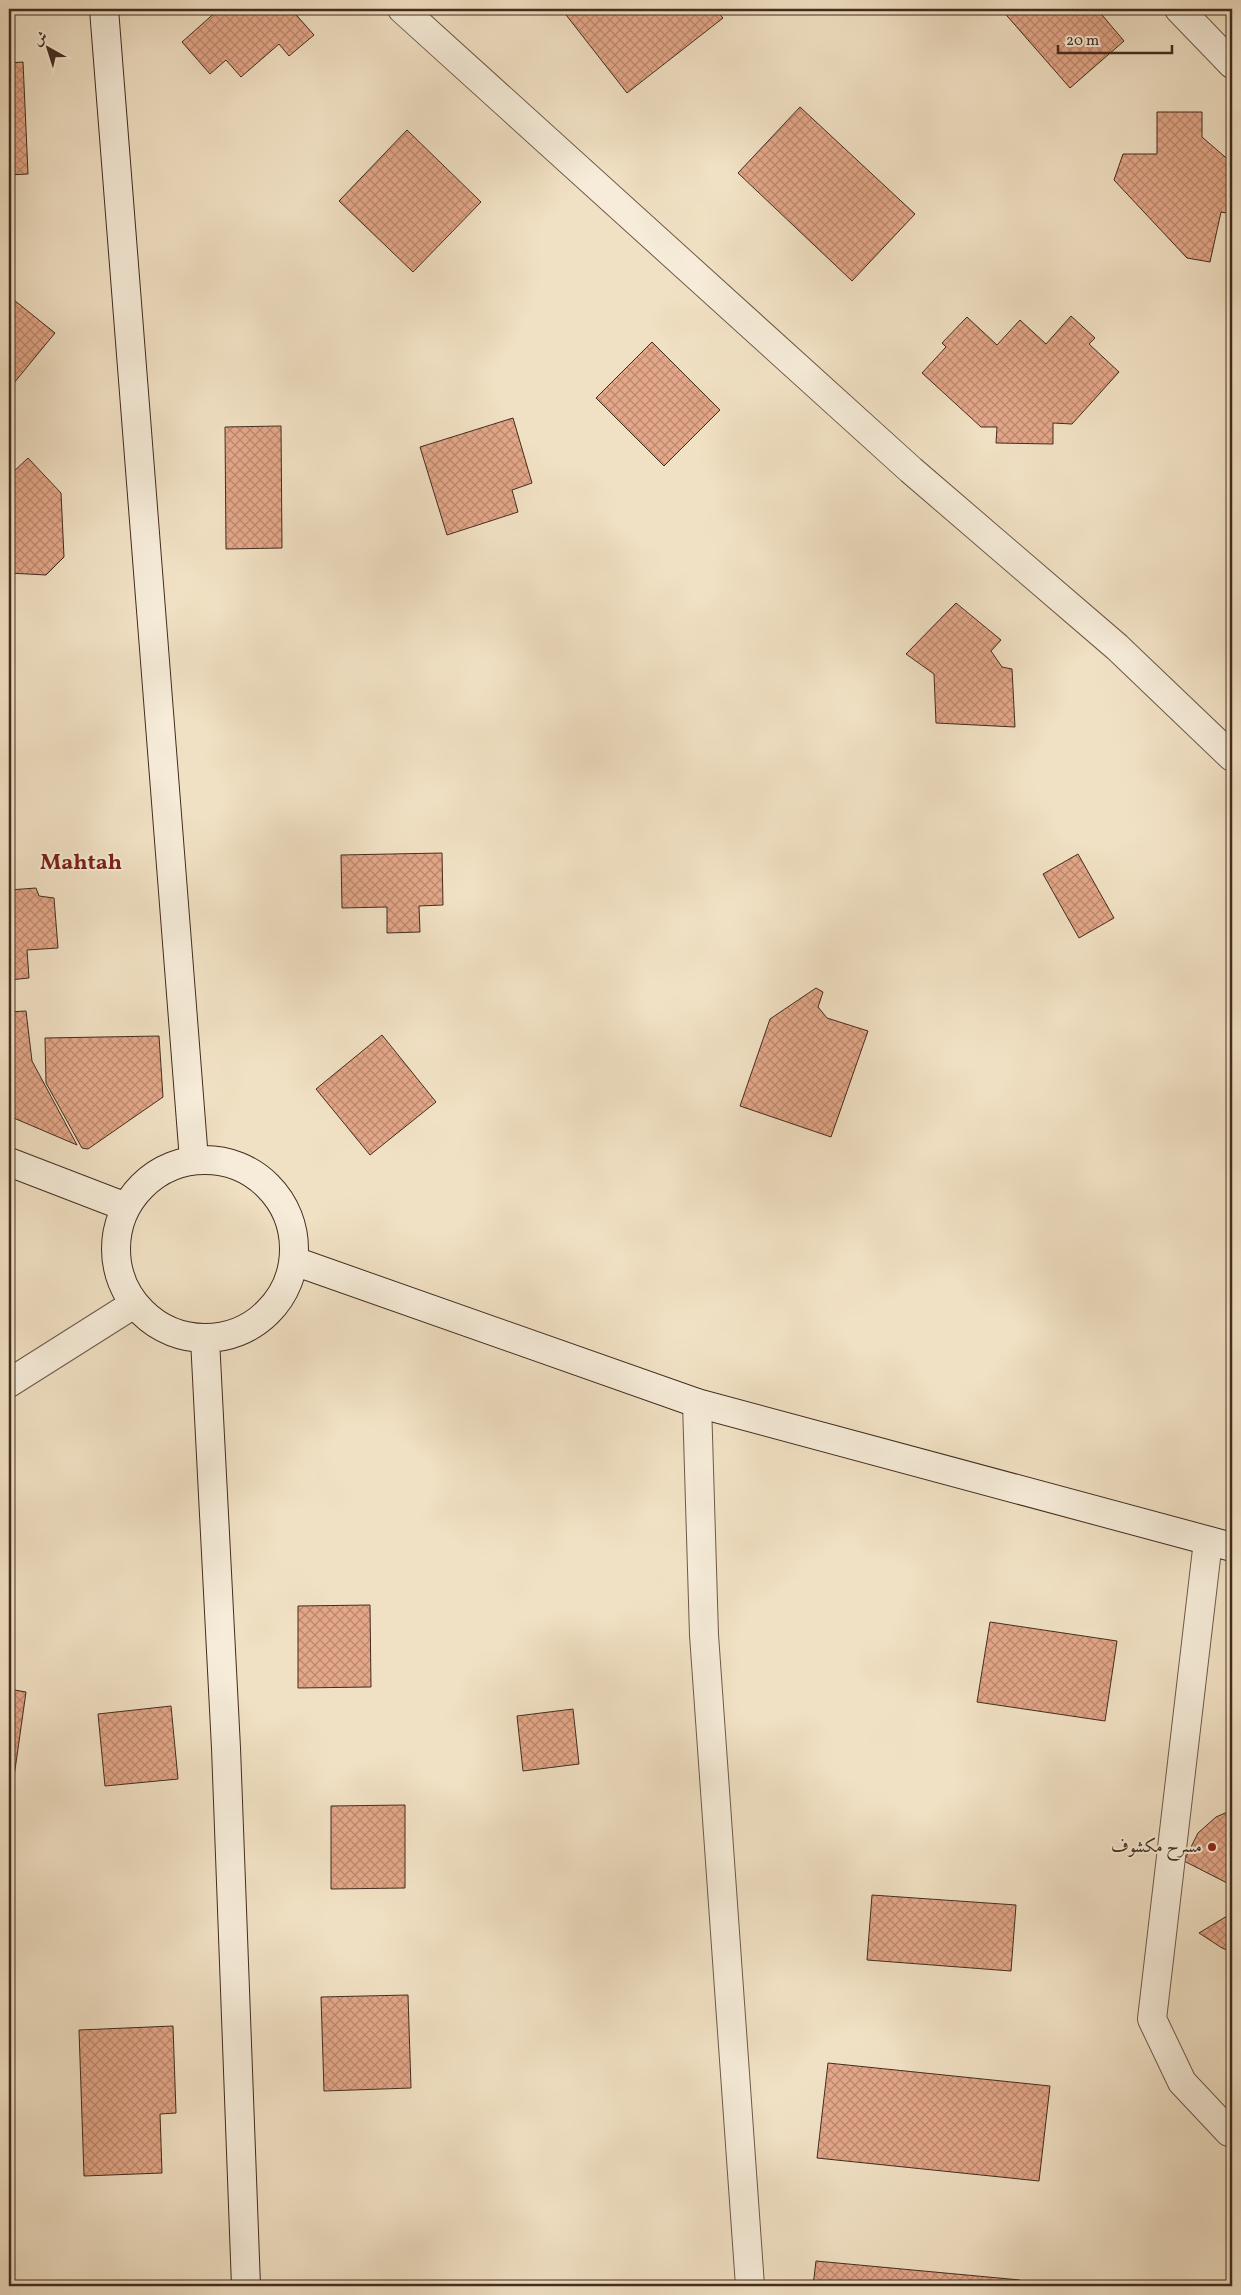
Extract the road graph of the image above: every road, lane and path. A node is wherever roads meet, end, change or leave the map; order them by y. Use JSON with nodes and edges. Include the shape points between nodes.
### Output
{"nodes":[{"id":1,"x":104,"y":9,"type":"edge"},
{"id":2,"x":402,"y":9,"type":"edge"},
{"id":3,"x":1179,"y":9,"type":"edge"},
{"id":4,"x":1232,"y":64,"type":"edge"},
{"id":5,"x":1232,"y":757,"type":"edge"},
{"id":6,"x":194,"y":1160,"type":"junction"},
{"id":7,"x":9,"y":1162,"type":"edge"},
{"id":8,"x":126,"y":1207,"type":"junction"},
{"id":9,"x":294,"y":1262,"type":"junction"},
{"id":10,"x":134,"y":1304,"type":"junction"},
{"id":11,"x":205,"y":1339,"type":"junction"},
{"id":12,"x":9,"y":1382,"type":"edge"},
{"id":13,"x":697,"y":1402,"type":"junction"},
{"id":14,"x":1220,"y":1544,"type":"edge"},
{"id":15,"x":1232,"y":2130,"type":"edge"},
{"id":16,"x":246,"y":2286,"type":"edge"},
{"id":17,"x":750,"y":2286,"type":"edge"}],
"edges":[{"from":1,"to":6,"type":"street"},
{"from":2,"to":5,"type":"street","via":[[911,470],[1117,647]]},
{"from":3,"to":4,"type":"street"},
{"from":6,"to":8,"type":"street","via":[[166,1168],[143,1184]]},
{"from":6,"to":9,"type":"street","via":[[227,1161],[256,1175],[280,1198],[293,1228]]},
{"from":7,"to":8,"type":"street"},
{"from":8,"to":10,"type":"street","via":[[116,1240],[119,1274]]},
{"from":9,"to":11,"type":"street","via":[[284,1292],[264,1317],[236,1333]]},
{"from":9,"to":13,"type":"street"},
{"from":10,"to":11,"type":"street","via":[[165,1329]]},
{"from":10,"to":12,"type":"street"},
{"from":11,"to":16,"type":"street","via":[[226,1748]]},
{"from":13,"to":14,"type":"street"},
{"from":13,"to":17,"type":"street","via":[[704,1635]]},
{"from":14,"to":15,"type":"street","via":[[1152,2018],[1182,2082],[1229,2132]]}]}
